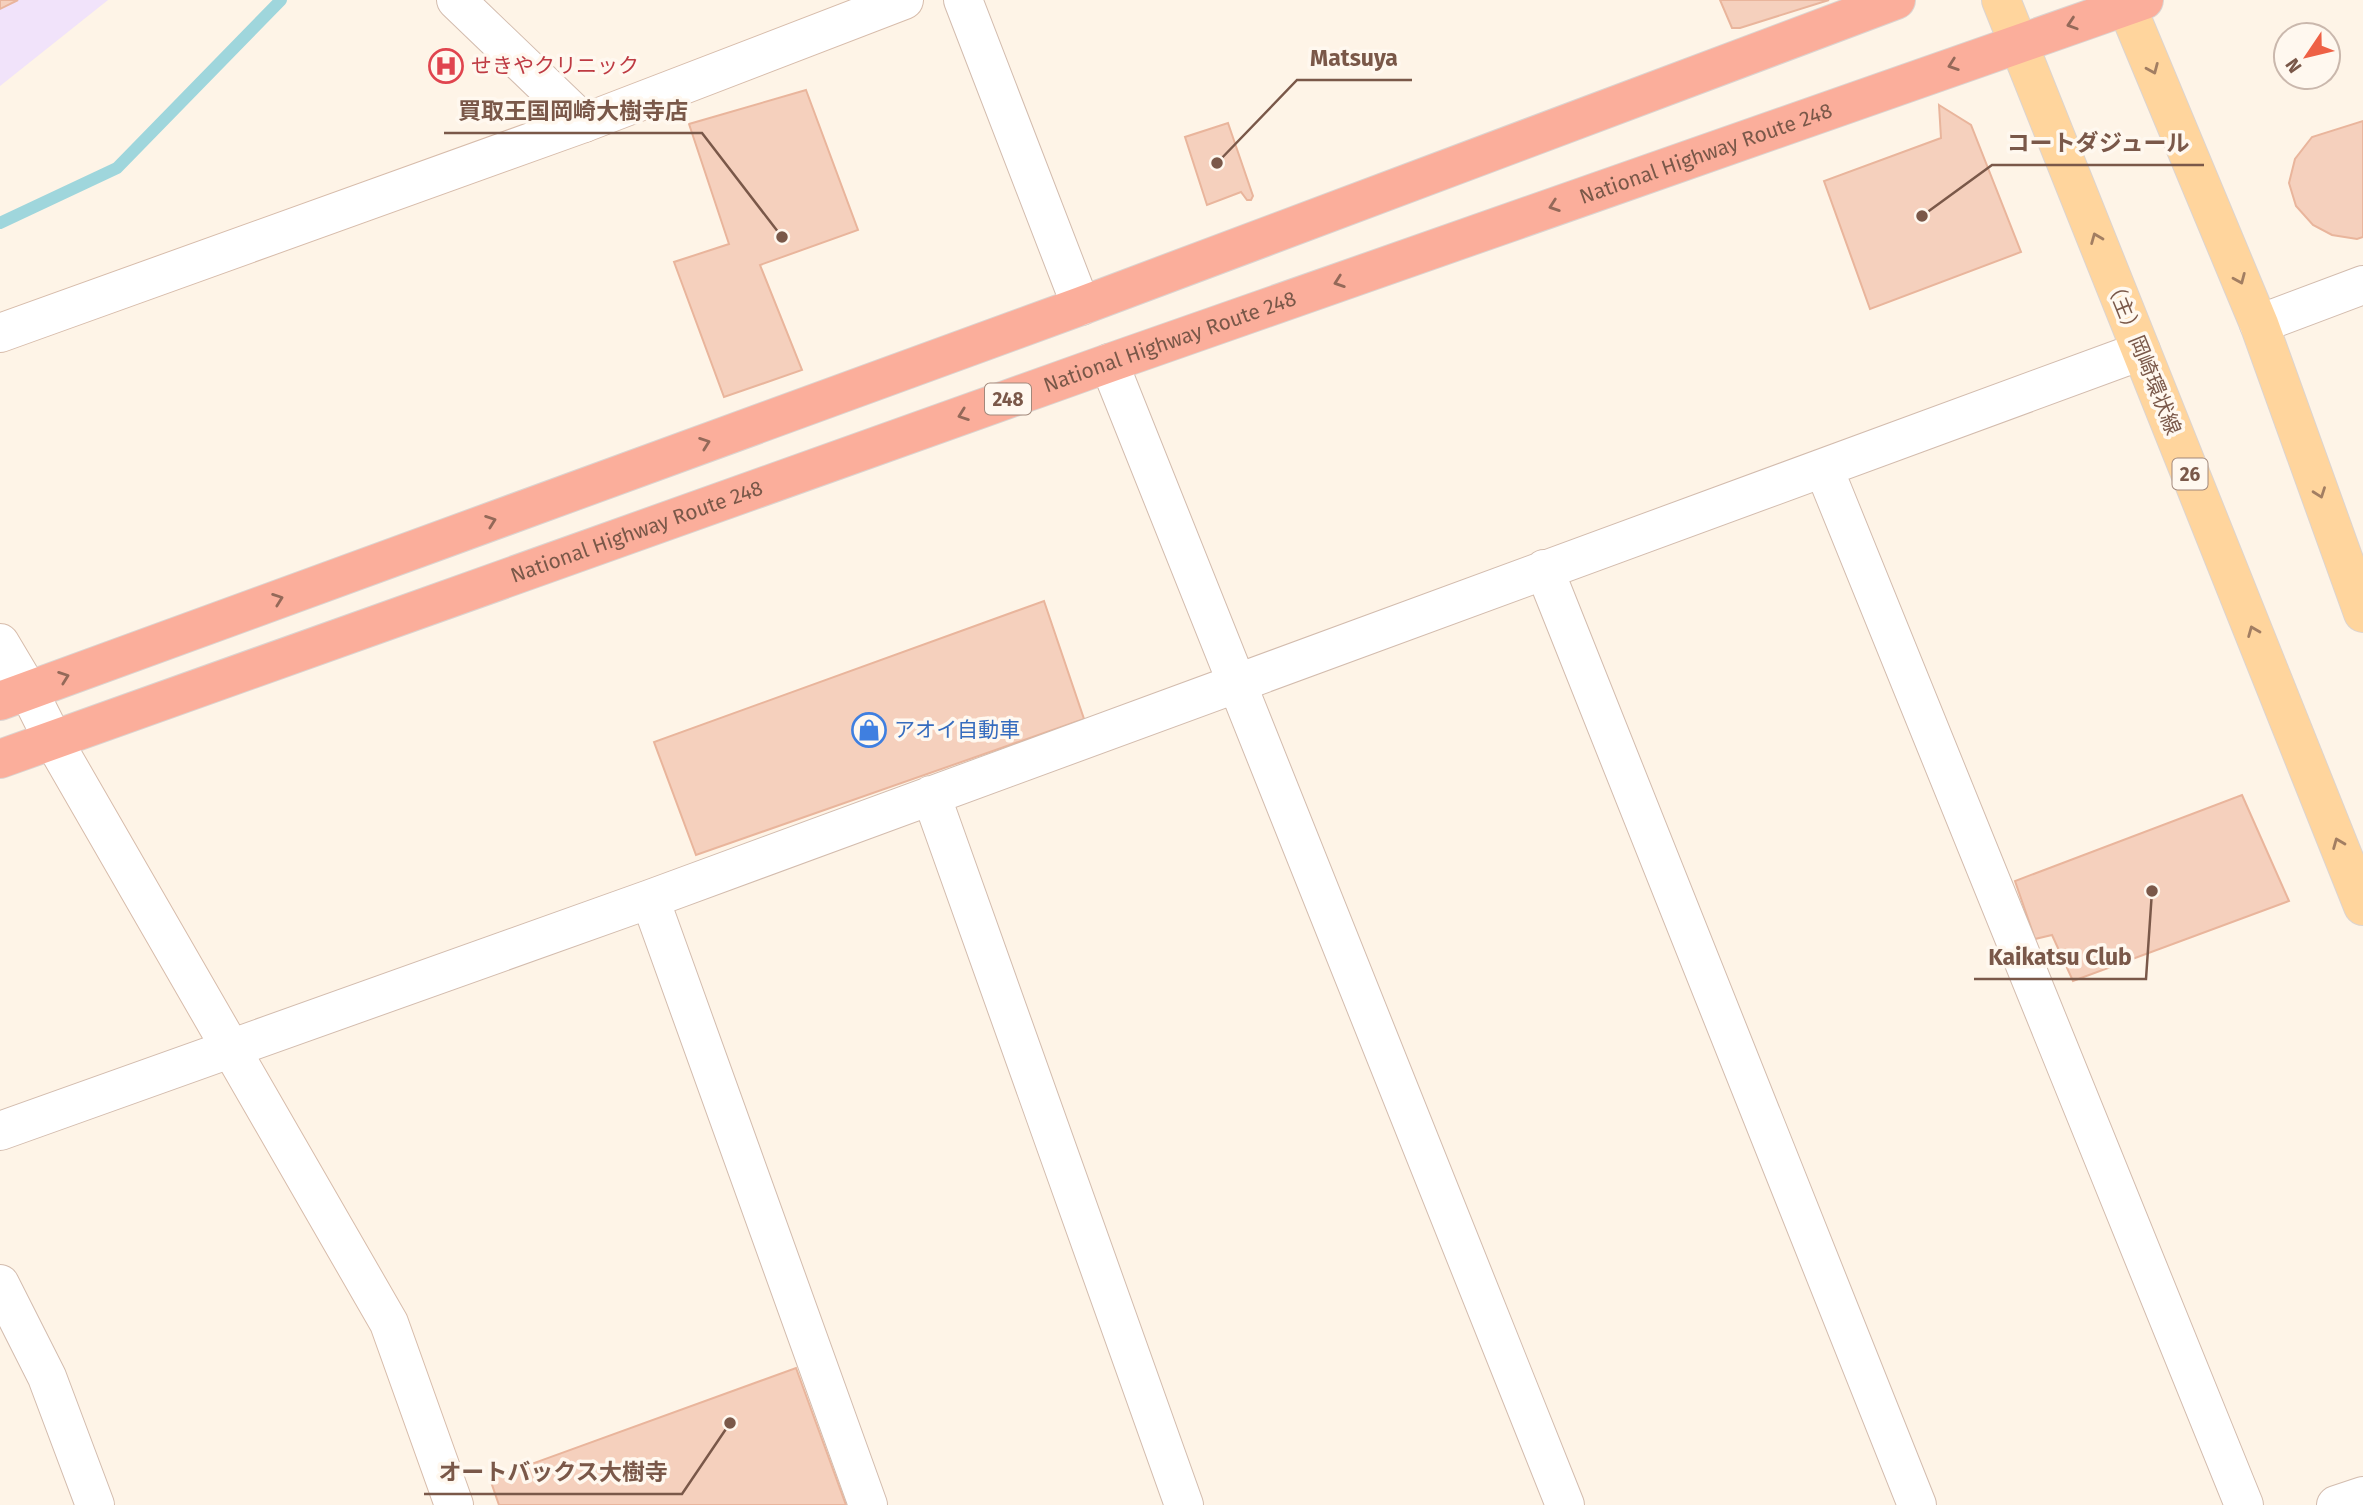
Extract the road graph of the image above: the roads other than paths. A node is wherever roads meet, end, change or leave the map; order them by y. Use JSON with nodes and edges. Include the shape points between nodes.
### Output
{"nodes":[{"id":1,"x":456,"y":0,"type":"edge"},
{"id":2,"x":904,"y":0,"type":"edge"},
{"id":3,"x":963,"y":0,"type":"edge"},
{"id":4,"x":1896,"y":0,"type":"edge"},
{"id":5,"x":2001,"y":0,"type":"edge"},
{"id":6,"x":2132,"y":2,"type":"edge"},
{"id":7,"x":2018,"y":43,"type":"junction"},
{"id":8,"x":584,"y":123,"type":"junction"},
{"id":9,"x":2363,"y":285,"type":"edge"},
{"id":10,"x":1081,"y":306,"type":"junction"},
{"id":11,"x":2259,"y":324,"type":"junction"},
{"id":12,"x":0,"y":333,"type":"edge"},
{"id":13,"x":2141,"y":351,"type":"junction"},
{"id":14,"x":1109,"y":363,"type":"junction"},
{"id":15,"x":1824,"y":468,"type":"junction"},
{"id":16,"x":1544,"y":569,"type":"junction"},
{"id":17,"x":2363,"y":612,"type":"edge"},
{"id":18,"x":0,"y":643,"type":"edge"},
{"id":19,"x":1235,"y":685,"type":"junction"},
{"id":20,"x":14,"y":695,"type":"edge"},
{"id":21,"x":53,"y":740,"type":"junction"},
{"id":22,"x":0,"y":760,"type":"edge"},
{"id":23,"x":931,"y":795,"type":"junction"},
{"id":24,"x":650,"y":899,"type":"junction"},
{"id":25,"x":2363,"y":906,"type":"edge"},
{"id":26,"x":232,"y":1049,"type":"junction"},
{"id":27,"x":0,"y":1131,"type":"edge"},
{"id":28,"x":0,"y":1284,"type":"edge"},
{"id":29,"x":2363,"y":1496,"type":"edge"},
{"id":30,"x":95,"y":1505,"type":"edge"},
{"id":31,"x":454,"y":1505,"type":"edge"},
{"id":32,"x":868,"y":1505,"type":"edge"},
{"id":33,"x":1184,"y":1505,"type":"edge"},
{"id":34,"x":1565,"y":1505,"type":"edge"},
{"id":35,"x":1917,"y":1505,"type":"edge"},
{"id":36,"x":2244,"y":1505,"type":"edge"},
{"id":37,"x":2336,"y":1505,"type":"edge"}],
"edges":[{"from":1,"to":8,"type":"street"},
{"from":2,"to":8,"type":"street"},
{"from":3,"to":10,"type":"street"},
{"from":4,"to":10,"type":"highway"},
{"from":5,"to":7,"type":"main road","name":"（主）岡崎環状線","number":"26"},
{"from":6,"to":7,"type":"highway","name":"National Highway Route 248","number":"248","one_way":true},
{"from":6,"to":11,"type":"main road","one_way":true},
{"from":13,"to":7,"type":"main road","name":"（主）岡崎環状線","number":"26","one_way":true},
{"from":7,"to":14,"type":"highway","name":"National Highway Route 248","number":"248","one_way":true},
{"from":8,"to":12,"type":"street"},
{"from":9,"to":11,"type":"street"},
{"from":20,"to":10,"type":"highway","one_way":true},
{"from":11,"to":17,"type":"main road","one_way":true},
{"from":13,"to":15,"type":"street"},
{"from":25,"to":13,"type":"main road","name":"（主）岡崎環状線","number":"26","one_way":true},
{"from":14,"to":19,"type":"street"},
{"from":14,"to":21,"type":"highway","name":"National Highway Route 248","number":"248","one_way":true},
{"from":15,"to":16,"type":"street"},
{"from":15,"to":36,"type":"street"},
{"from":16,"to":19,"type":"street"},
{"from":16,"to":35,"type":"street"},
{"from":18,"to":20,"type":"street"},
{"from":19,"to":23,"type":"street"},
{"from":19,"to":34,"type":"street"},
{"from":20,"to":21,"type":"street"},
{"from":21,"to":22,"type":"highway","name":"National Highway Route 248","number":"248"},
{"from":21,"to":26,"type":"street"},
{"from":23,"to":24,"type":"street"},
{"from":23,"to":33,"type":"street"},
{"from":24,"to":26,"type":"street"},
{"from":24,"to":32,"type":"street"},
{"from":26,"to":27,"type":"street"},
{"from":26,"to":31,"type":"street","via":[[389,1323]]},
{"from":28,"to":30,"type":"street","via":[[47,1377]]},
{"from":29,"to":37,"type":"street"}]}
